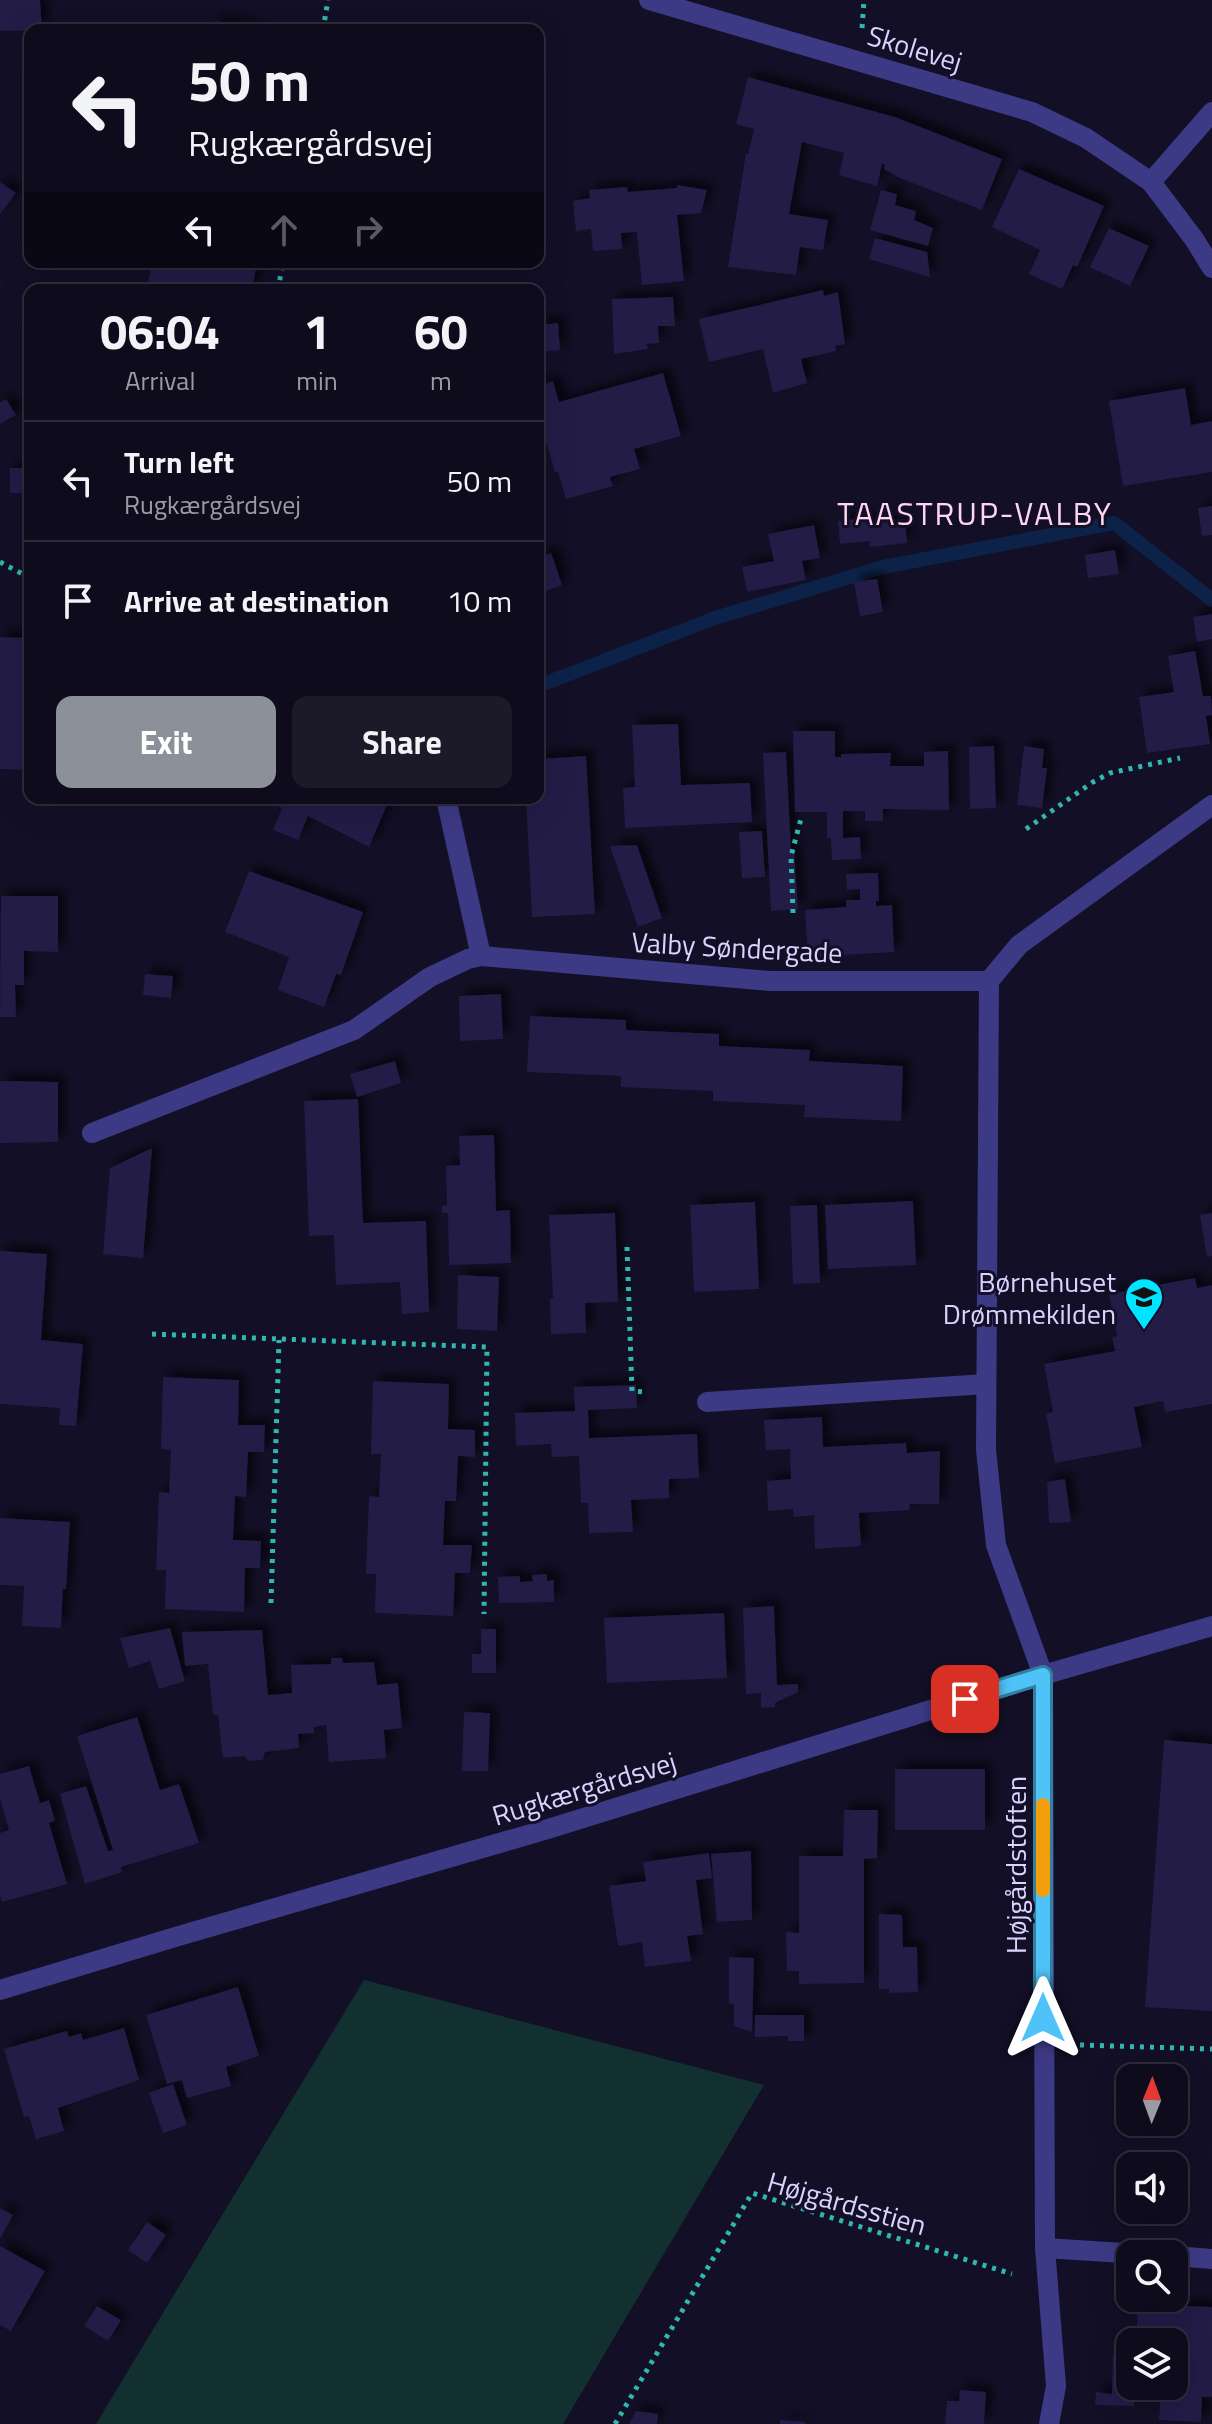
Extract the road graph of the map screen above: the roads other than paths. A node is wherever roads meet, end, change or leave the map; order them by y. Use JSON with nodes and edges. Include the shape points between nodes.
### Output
{"nodes":[{"id":1,"x":649,"y":0,"type":"edge"},
{"id":2,"x":1212,"y":112,"type":"edge"},
{"id":3,"x":1151,"y":182,"type":"junction"},
{"id":4,"x":1212,"y":268,"type":"edge"},
{"id":5,"x":447,"y":804,"type":"edge"},
{"id":6,"x":1212,"y":805,"type":"edge"},
{"id":7,"x":481,"y":956,"type":"junction"},
{"id":8,"x":989,"y":981,"type":"junction"},
{"id":9,"x":92,"y":1133,"type":"dead end"},
{"id":10,"x":986,"y":1384,"type":"junction"},
{"id":11,"x":707,"y":1402,"type":"dead end"},
{"id":12,"x":1212,"y":1611,"type":"edge"},
{"id":13,"x":1212,"y":1626,"type":"edge"},
{"id":14,"x":1182,"y":1633,"type":"junction"},
{"id":15,"x":1043,"y":1675,"type":"junction"},
{"id":16,"x":0,"y":1990,"type":"edge"},
{"id":17,"x":1045,"y":2248,"type":"junction"},
{"id":18,"x":1116,"y":2253,"type":"edge"},
{"id":19,"x":1188,"y":2257,"type":"edge"},
{"id":20,"x":1212,"y":2259,"type":"edge"},
{"id":21,"x":1049,"y":2424,"type":"edge"}],
"edges":[{"from":1,"to":3,"type":"street","name":"Skolevej","via":[[1032,112],[1086,138]]},
{"from":2,"to":3,"type":"street"},
{"from":3,"to":4,"type":"street","name":"Skolevej"},
{"from":5,"to":7,"type":"street"},
{"from":6,"to":8,"type":"street","via":[[1019,945]]},
{"from":7,"to":8,"type":"street","name":"Valby Søndergade","via":[[770,981]]},
{"from":7,"to":9,"type":"street","name":"Valby Søndergade","via":[[430,977],[354,1030]]},
{"from":8,"to":10,"type":"street"},
{"from":10,"to":11,"type":"street"},
{"from":10,"to":15,"type":"street","via":[[986,1450],[996,1545]]},
{"from":12,"to":14,"type":"street","name":"Rugkærgårdsvej"},
{"from":13,"to":14,"type":"street","name":"Rugkærgårdsvej"},
{"from":14,"to":15,"type":"street","name":"Rugkærgårdsvej"},
{"from":15,"to":16,"type":"street","name":"Rugkærgårdsvej","via":[[548,1829]]},
{"from":15,"to":17,"type":"street","name":"Højgårdstoften"},
{"from":17,"to":18,"type":"street"},
{"from":17,"to":21,"type":"street","name":"Højgårdstoften","via":[[1056,2386]]},
{"from":19,"to":20,"type":"street"}]}
